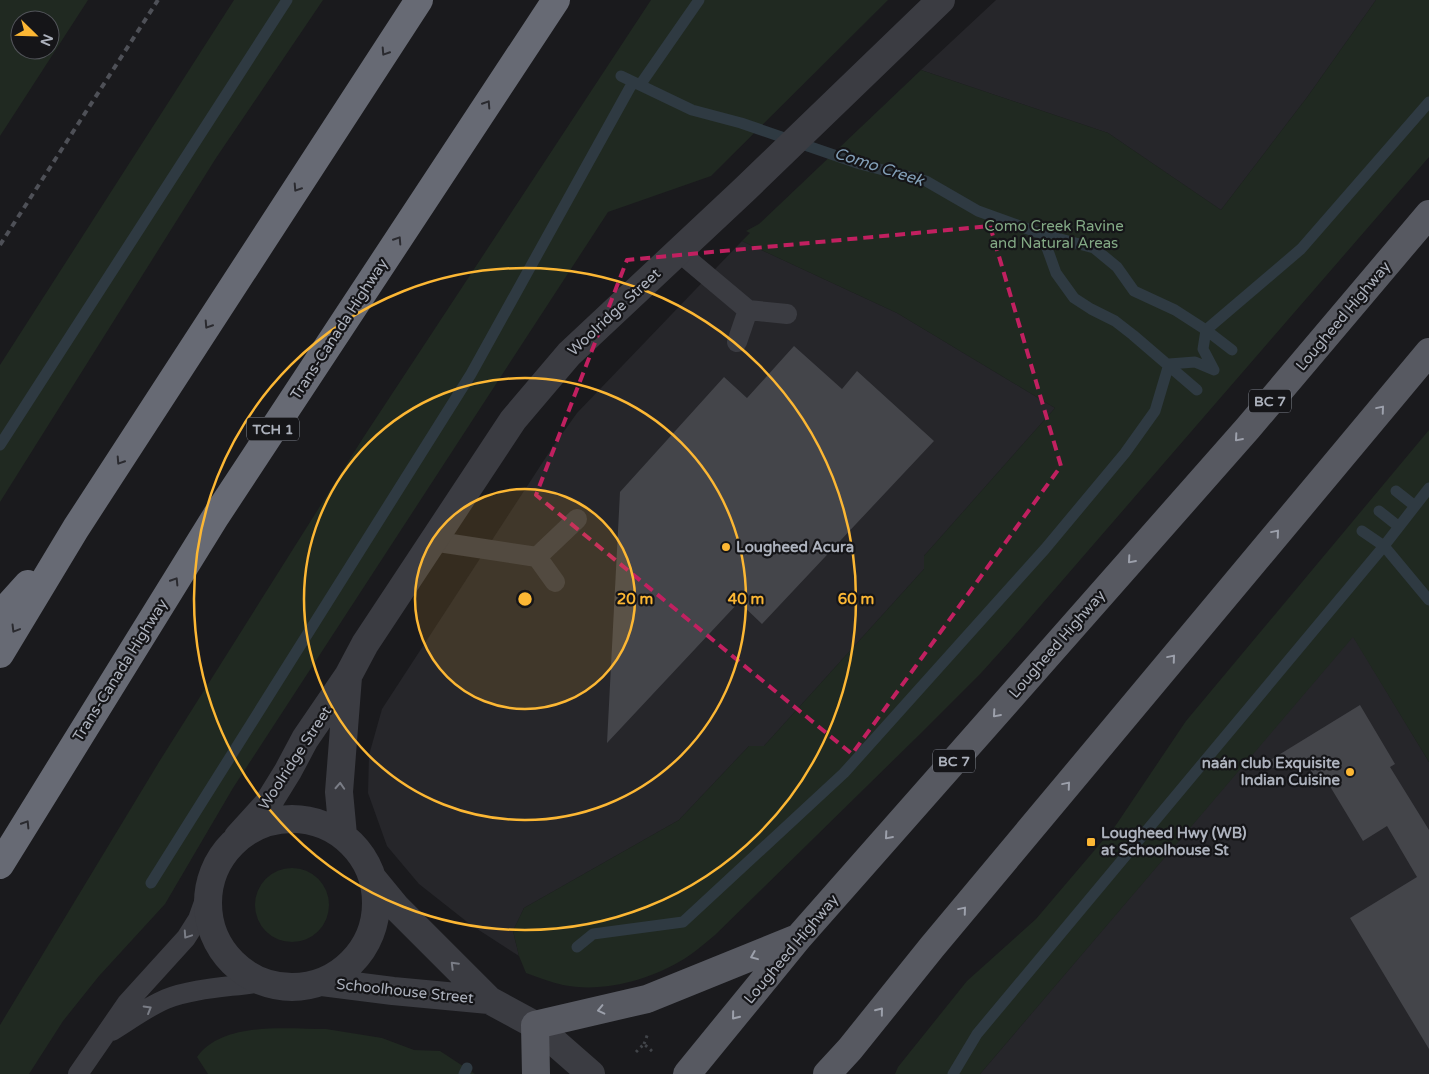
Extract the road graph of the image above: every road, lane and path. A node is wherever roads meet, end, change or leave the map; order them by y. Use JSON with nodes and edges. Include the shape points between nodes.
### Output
{"nodes":[{"id":1,"x":419,"y":0,"type":"edge"},
{"id":2,"x":556,"y":0,"type":"edge"},
{"id":3,"x":942,"y":0,"type":"edge"},
{"id":4,"x":1429,"y":214,"type":"edge"},
{"id":5,"x":679,"y":252,"type":"junction"},
{"id":6,"x":748,"y":310,"type":"junction"},
{"id":7,"x":787,"y":314,"type":"dead end"},
{"id":8,"x":737,"y":342,"type":"dead end"},
{"id":9,"x":1429,"y":352,"type":"edge"},
{"id":10,"x":577,"y":519,"type":"dead end"},
{"id":11,"x":76,"y":528,"type":"junction"},
{"id":12,"x":432,"y":541,"type":"junction"},
{"id":13,"x":537,"y":557,"type":"junction"},
{"id":14,"x":555,"y":582,"type":"dead end"},
{"id":15,"x":0,"y":615,"type":"edge"},
{"id":16,"x":0,"y":654,"type":"edge"},
{"id":17,"x":348,"y":676,"type":"junction"},
{"id":18,"x":343,"y":835,"type":"junction"},
{"id":19,"x":238,"y":837,"type":"junction"},
{"id":20,"x":0,"y":865,"type":"edge"},
{"id":21,"x":373,"y":879,"type":"junction"},
{"id":22,"x":208,"y":891,"type":"junction"},
{"id":23,"x":799,"y":937,"type":"junction"},
{"id":24,"x":261,"y":982,"type":"junction"},
{"id":25,"x":322,"y":982,"type":"junction"},
{"id":26,"x":489,"y":1000,"type":"junction"},
{"id":27,"x":535,"y":1025,"type":"junction"},
{"id":28,"x":106,"y":1034,"type":"junction"},
{"id":29,"x":636,"y":1052,"type":"dead end"},
{"id":30,"x":654,"y":1052,"type":"dead end"},
{"id":31,"x":849,"y":1062,"type":"edge"},
{"id":32,"x":78,"y":1074,"type":"edge"},
{"id":33,"x":536,"y":1074,"type":"edge"},
{"id":34,"x":591,"y":1074,"type":"edge"},
{"id":35,"x":687,"y":1074,"type":"edge"},
{"id":36,"x":827,"y":1074,"type":"edge"}],
"edges":[{"from":1,"to":11,"type":"highway","one_way":true},
{"from":20,"to":2,"type":"highway","name":"Trans-Canada Highway","number":"TCH 1","one_way":true,"via":[[216,516]]},
{"from":3,"to":5,"type":"street","name":"Woolridge Street"},
{"from":4,"to":23,"type":"main road","name":"Lougheed Highway","number":"BC 7","one_way":true,"via":[[1248,428]]},
{"from":5,"to":6,"type":"lane"},
{"from":5,"to":12,"type":"street","name":"Woolridge Street","via":[[579,344],[543,383],[513,420]]},
{"from":6,"to":7,"type":"lane"},
{"from":6,"to":8,"type":"lane"},
{"from":31,"to":9,"type":"main road","one_way":true,"via":[[944,932]]},
{"from":10,"to":13,"type":"lane"},
{"from":11,"to":15,"type":"highway"},
{"from":11,"to":16,"type":"highway","one_way":true},
{"from":12,"to":13,"type":"lane"},
{"from":12,"to":17,"type":"street","name":"Woolridge Street"},
{"from":13,"to":14,"type":"lane"},
{"from":18,"to":17,"type":"street","name":"Woolridge Street","one_way":true,"via":[[339,792]]},
{"from":17,"to":19,"type":"street","name":"Woolridge Street","via":[[267,805]]},
{"from":18,"to":19,"type":"street","via":[[318,822],[290,818],[263,823]]},
{"from":18,"to":21,"type":"street","via":[[361,854]]},
{"from":19,"to":22,"type":"street","via":[[224,853]]},
{"from":21,"to":25,"type":"street","via":[[377,904],[373,929],[361,951],[344,970]]},
{"from":26,"to":21,"type":"street","name":"Schoolhouse Street","one_way":true,"via":[[396,907]]},
{"from":22,"to":24,"type":"street","via":[[209,919],[219,946],[237,968]]},
{"from":22,"to":28,"type":"lane","one_way":true,"via":[[186,938],[127,1003]]},
{"from":23,"to":27,"type":"main road","one_way":true,"via":[[646,999]]},
{"from":23,"to":35,"type":"main road","name":"Lougheed Highway","number":"BC 7","one_way":true},
{"from":24,"to":25,"type":"street","via":[[281,987],[302,987]]},
{"from":28,"to":24,"type":"lane","one_way":true,"via":[[167,999],[186,993]]},
{"from":25,"to":26,"type":"street","name":"Schoolhouse Street"},
{"from":26,"to":27,"type":"street","name":"Schoolhouse Street"},
{"from":27,"to":33,"type":"main road"},
{"from":27,"to":34,"type":"street","name":"Schoolhouse Street"},
{"from":28,"to":32,"type":"lane"},
{"from":29,"to":30,"type":"path","via":[[644,1044]]},
{"from":31,"to":36,"type":"main road"}]}
